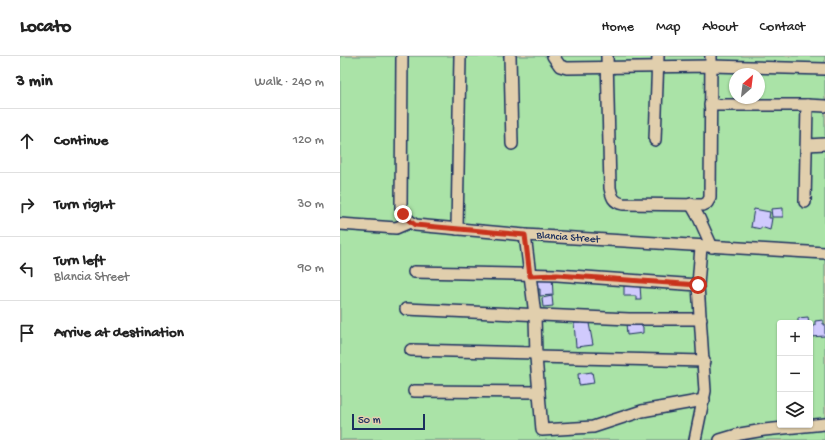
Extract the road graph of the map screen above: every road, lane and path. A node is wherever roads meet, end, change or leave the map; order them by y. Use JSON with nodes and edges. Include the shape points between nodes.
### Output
{"nodes":[{"id":1,"x":402,"y":56,"type":"edge"},
{"id":2,"x":460,"y":56,"type":"edge"},
{"id":3,"x":510,"y":56,"type":"edge"},
{"id":4,"x":553,"y":56,"type":"edge"},
{"id":5,"x":607,"y":56,"type":"edge"},
{"id":6,"x":658,"y":61,"type":"edge"},
{"id":7,"x":711,"y":61,"type":"edge"},
{"id":8,"x":607,"y":68,"type":"junction"},
{"id":9,"x":825,"y":69,"type":"edge"},
{"id":10,"x":710,"y":105,"type":"junction"},
{"id":11,"x":806,"y":105,"type":"junction"},
{"id":12,"x":825,"y":106,"type":"edge"},
{"id":13,"x":655,"y":140,"type":"dead end"},
{"id":14,"x":512,"y":144,"type":"dead end"},
{"id":15,"x":807,"y":144,"type":"junction"},
{"id":16,"x":825,"y":144,"type":"edge"},
{"id":17,"x":805,"y":202,"type":"dead end"},
{"id":18,"x":691,"y":204,"type":"junction"},
{"id":19,"x":410,"y":222,"type":"junction"},
{"id":20,"x":340,"y":224,"type":"edge"},
{"id":21,"x":457,"y":229,"type":"junction"},
{"id":22,"x":525,"y":235,"type":"junction"},
{"id":23,"x":706,"y":247,"type":"junction"},
{"id":24,"x":825,"y":253,"type":"edge"},
{"id":25,"x":414,"y":272,"type":"dead end"},
{"id":26,"x":530,"y":276,"type":"junction"},
{"id":27,"x":698,"y":285,"type":"junction"},
{"id":28,"x":406,"y":309,"type":"dead end"},
{"id":29,"x":535,"y":315,"type":"junction"},
{"id":30,"x":701,"y":319,"type":"junction"},
{"id":31,"x":411,"y":350,"type":"dead end"},
{"id":32,"x":536,"y":355,"type":"junction"},
{"id":33,"x":704,"y":361,"type":"junction"},
{"id":34,"x":414,"y":391,"type":"dead end"},
{"id":35,"x":539,"y":392,"type":"junction"},
{"id":36,"x":704,"y":400,"type":"junction"},
{"id":37,"x":825,"y":424,"type":"edge"},
{"id":38,"x":696,"y":440,"type":"edge"},
{"id":39,"x":720,"y":440,"type":"edge"}],
"edges":[{"from":1,"to":19,"type":"street","via":[[401,208]]},
{"from":2,"to":21,"type":"street"},
{"from":3,"to":14,"type":"street"},
{"from":4,"to":8,"type":"street","via":[[560,66],[567,68]]},
{"from":5,"to":8,"type":"street"},
{"from":6,"to":7,"type":"street"},
{"from":6,"to":8,"type":"street"},
{"from":6,"to":13,"type":"street"},
{"from":7,"to":9,"type":"street"},
{"from":7,"to":10,"type":"street"},
{"from":8,"to":18,"type":"street","via":[[612,197],[623,204]]},
{"from":10,"to":11,"type":"street"},
{"from":10,"to":18,"type":"street","via":[[710,198],[703,205]]},
{"from":11,"to":12,"type":"street"},
{"from":11,"to":15,"type":"street"},
{"from":15,"to":16,"type":"street"},
{"from":15,"to":17,"type":"street"},
{"from":18,"to":23,"type":"street"},
{"from":19,"to":20,"type":"street","via":[[396,228]]},
{"from":19,"to":21,"type":"street","name":"Blancia Street","via":[[415,225]]},
{"from":21,"to":22,"type":"street","name":"Blancia Street"},
{"from":22,"to":23,"type":"street","name":"Blancia Street"},
{"from":22,"to":26,"type":"street"},
{"from":23,"to":24,"type":"street","name":"Blancia Street"},
{"from":23,"to":27,"type":"street"},
{"from":25,"to":26,"type":"street"},
{"from":26,"to":27,"type":"street","via":[[557,275]]},
{"from":26,"to":29,"type":"street"},
{"from":27,"to":30,"type":"street"},
{"from":28,"to":29,"type":"street"},
{"from":29,"to":30,"type":"street","via":[[647,320]]},
{"from":29,"to":32,"type":"street"},
{"from":30,"to":33,"type":"street"},
{"from":31,"to":32,"type":"street"},
{"from":32,"to":33,"type":"street"},
{"from":32,"to":35,"type":"street"},
{"from":33,"to":36,"type":"street"},
{"from":34,"to":35,"type":"street"},
{"from":35,"to":36,"type":"street","via":[[542,430],[593,427],[642,411]]},
{"from":36,"to":38,"type":"street"},
{"from":37,"to":39,"type":"street","via":[[764,430]]}]}
